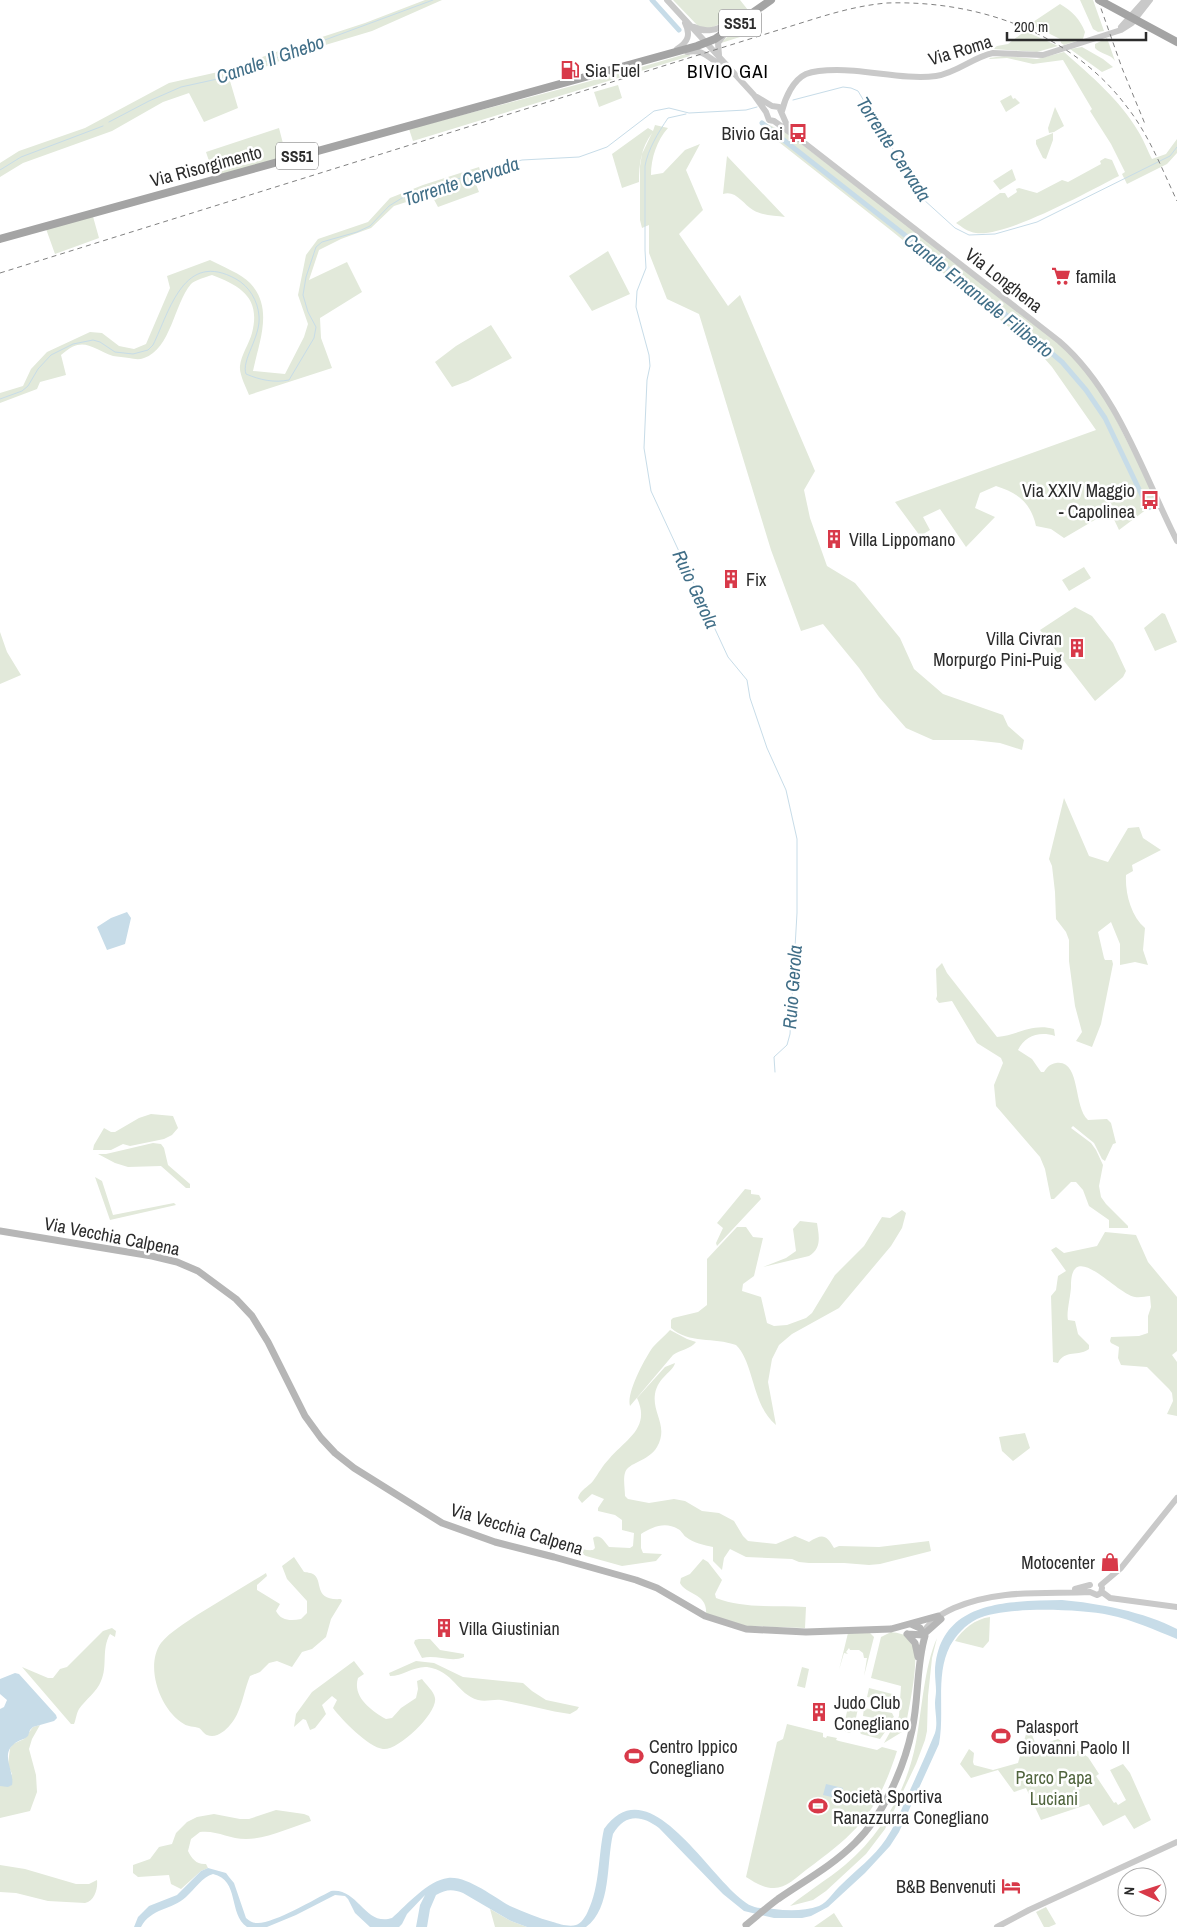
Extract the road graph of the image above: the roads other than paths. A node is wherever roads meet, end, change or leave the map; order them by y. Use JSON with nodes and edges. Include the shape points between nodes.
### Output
{"nodes":[{"id":1,"x":667,"y":0,"type":"edge"},
{"id":2,"x":770,"y":0,"type":"edge"},
{"id":3,"x":1099,"y":0,"type":"edge"},
{"id":4,"x":1144,"y":0,"type":"edge"},
{"id":5,"x":1150,"y":0,"type":"edge"},
{"id":6,"x":680,"y":16,"type":"junction"},
{"id":7,"x":737,"y":23,"type":"junction"},
{"id":8,"x":690,"y":26,"type":"junction"},
{"id":9,"x":1116,"y":31,"type":"junction"},
{"id":10,"x":705,"y":41,"type":"junction"},
{"id":11,"x":1177,"y":42,"type":"edge"},
{"id":12,"x":677,"y":49,"type":"junction"},
{"id":13,"x":647,"y":61,"type":"junction"},
{"id":14,"x":719,"y":61,"type":"junction"},
{"id":15,"x":594,"y":74,"type":"junction"},
{"id":16,"x":787,"y":94,"type":"junction"},
{"id":17,"x":754,"y":95,"type":"junction"},
{"id":18,"x":773,"y":105,"type":"junction"},
{"id":19,"x":766,"y":112,"type":"junction"},
{"id":20,"x":782,"y":113,"type":"junction"},
{"id":21,"x":774,"y":121,"type":"junction"},
{"id":22,"x":802,"y":141,"type":"junction"},
{"id":23,"x":0,"y":238,"type":"edge"},
{"id":24,"x":1177,"y":541,"type":"edge"},
{"id":25,"x":0,"y":1231,"type":"edge"},
{"id":26,"x":1177,"y":1498,"type":"edge"},
{"id":27,"x":1090,"y":1588,"type":"junction"},
{"id":28,"x":1102,"y":1588,"type":"junction"},
{"id":29,"x":1177,"y":1607,"type":"edge"},
{"id":30,"x":940,"y":1617,"type":"junction"},
{"id":31,"x":911,"y":1624,"type":"junction"},
{"id":32,"x":891,"y":1629,"type":"junction"},
{"id":33,"x":907,"y":1634,"type":"junction"},
{"id":34,"x":924,"y":1634,"type":"junction"},
{"id":35,"x":918,"y":1656,"type":"junction"},
{"id":36,"x":919,"y":1679,"type":"junction"},
{"id":37,"x":897,"y":1773,"type":"junction"},
{"id":38,"x":1177,"y":1842,"type":"edge"},
{"id":39,"x":744,"y":1926,"type":"edge"},
{"id":40,"x":997,"y":1927,"type":"edge"}],
"edges":[{"from":1,"to":6,"type":"street"},
{"from":2,"to":7,"type":"main road","number":"SS51"},
{"from":3,"to":11,"type":"main road","bridge":true},
{"from":4,"to":9,"type":"street","name":"Via Roma"},
{"from":5,"to":9,"type":"street","name":"Via Roma","via":[[1132,24]]},
{"from":6,"to":8,"type":"street"},
{"from":6,"to":12,"type":"street","via":[[689,34],[685,44]]},
{"from":7,"to":8,"type":"street","via":[[709,31]]},
{"from":7,"to":10,"type":"main road","number":"SS51"},
{"from":7,"to":14,"type":"street","via":[[719,40]]},
{"from":8,"to":10,"type":"street"},
{"from":9,"to":16,"type":"street","name":"Via Roma","via":[[1040,55],[988,54],[940,75],[847,70],[815,72],[803,76]]},
{"from":10,"to":12,"type":"main road","name":"Via Risorgimento","number":"SS51"},
{"from":10,"to":13,"type":"main road","name":"Via Risorgimento","number":"SS51"},
{"from":10,"to":14,"type":"street"},
{"from":12,"to":15,"type":"main road","name":"Via Risorgimento","number":"SS51"},
{"from":13,"to":14,"type":"street","name":"Via Risorgimento","via":[[698,50]]},
{"from":13,"to":15,"type":"main road","name":"Via Risorgimento","number":"SS51"},
{"from":14,"to":17,"type":"street","name":"Via Longhena"},
{"from":15,"to":23,"type":"main road","name":"Via Risorgimento","number":"SS51"},
{"from":16,"to":18,"type":"street","name":"Via Roma"},
{"from":16,"to":20,"type":"street","name":"Via Roma"},
{"from":17,"to":18,"type":"street","name":"Via Longhena"},
{"from":17,"to":19,"type":"street","name":"Via Longhena"},
{"from":18,"to":19,"type":"street"},
{"from":18,"to":20,"type":"street","name":"Via Longhena"},
{"from":19,"to":21,"type":"street","name":"Via Longhena"},
{"from":20,"to":21,"type":"street"},
{"from":20,"to":22,"type":"street","name":"Via Longhena","via":[[786,123]]},
{"from":21,"to":22,"type":"street","name":"Via Longhena"},
{"from":22,"to":24,"type":"street","name":"Via Longhena","via":[[1072,353],[1107,396]]},
{"from":25,"to":32,"type":"main road","name":"Via Vecchia Calpena","via":[[152,1256],[198,1271],[225,1290],[252,1316],[305,1416],[335,1453],[442,1523],[495,1542],[636,1580],[728,1625],[791,1632]]},
{"from":26,"to":28,"type":"street"},
{"from":27,"to":28,"type":"street","via":[[1096,1582]]},
{"from":27,"to":28,"type":"street","via":[[1093,1595]]},
{"from":27,"to":30,"type":"street","via":[[994,1595],[961,1605]]},
{"from":28,"to":29,"type":"street","via":[[1110,1598]]},
{"from":30,"to":31,"type":"main road"},
{"from":30,"to":34,"type":"main road"},
{"from":30,"to":36,"type":"street","via":[[926,1640]]},
{"from":31,"to":32,"type":"main road"},
{"from":31,"to":34,"type":"main road"},
{"from":32,"to":33,"type":"main road"},
{"from":33,"to":34,"type":"main road"},
{"from":33,"to":35,"type":"main road","via":[[915,1643]]},
{"from":34,"to":35,"type":"street"},
{"from":34,"to":36,"type":"main road"},
{"from":35,"to":37,"type":"main road","via":[[909,1722]]},
{"from":36,"to":37,"type":"main road","via":[[912,1731]]},
{"from":37,"to":39,"type":"main road","via":[[880,1812],[848,1850]]},
{"from":38,"to":40,"type":"street"}]}
